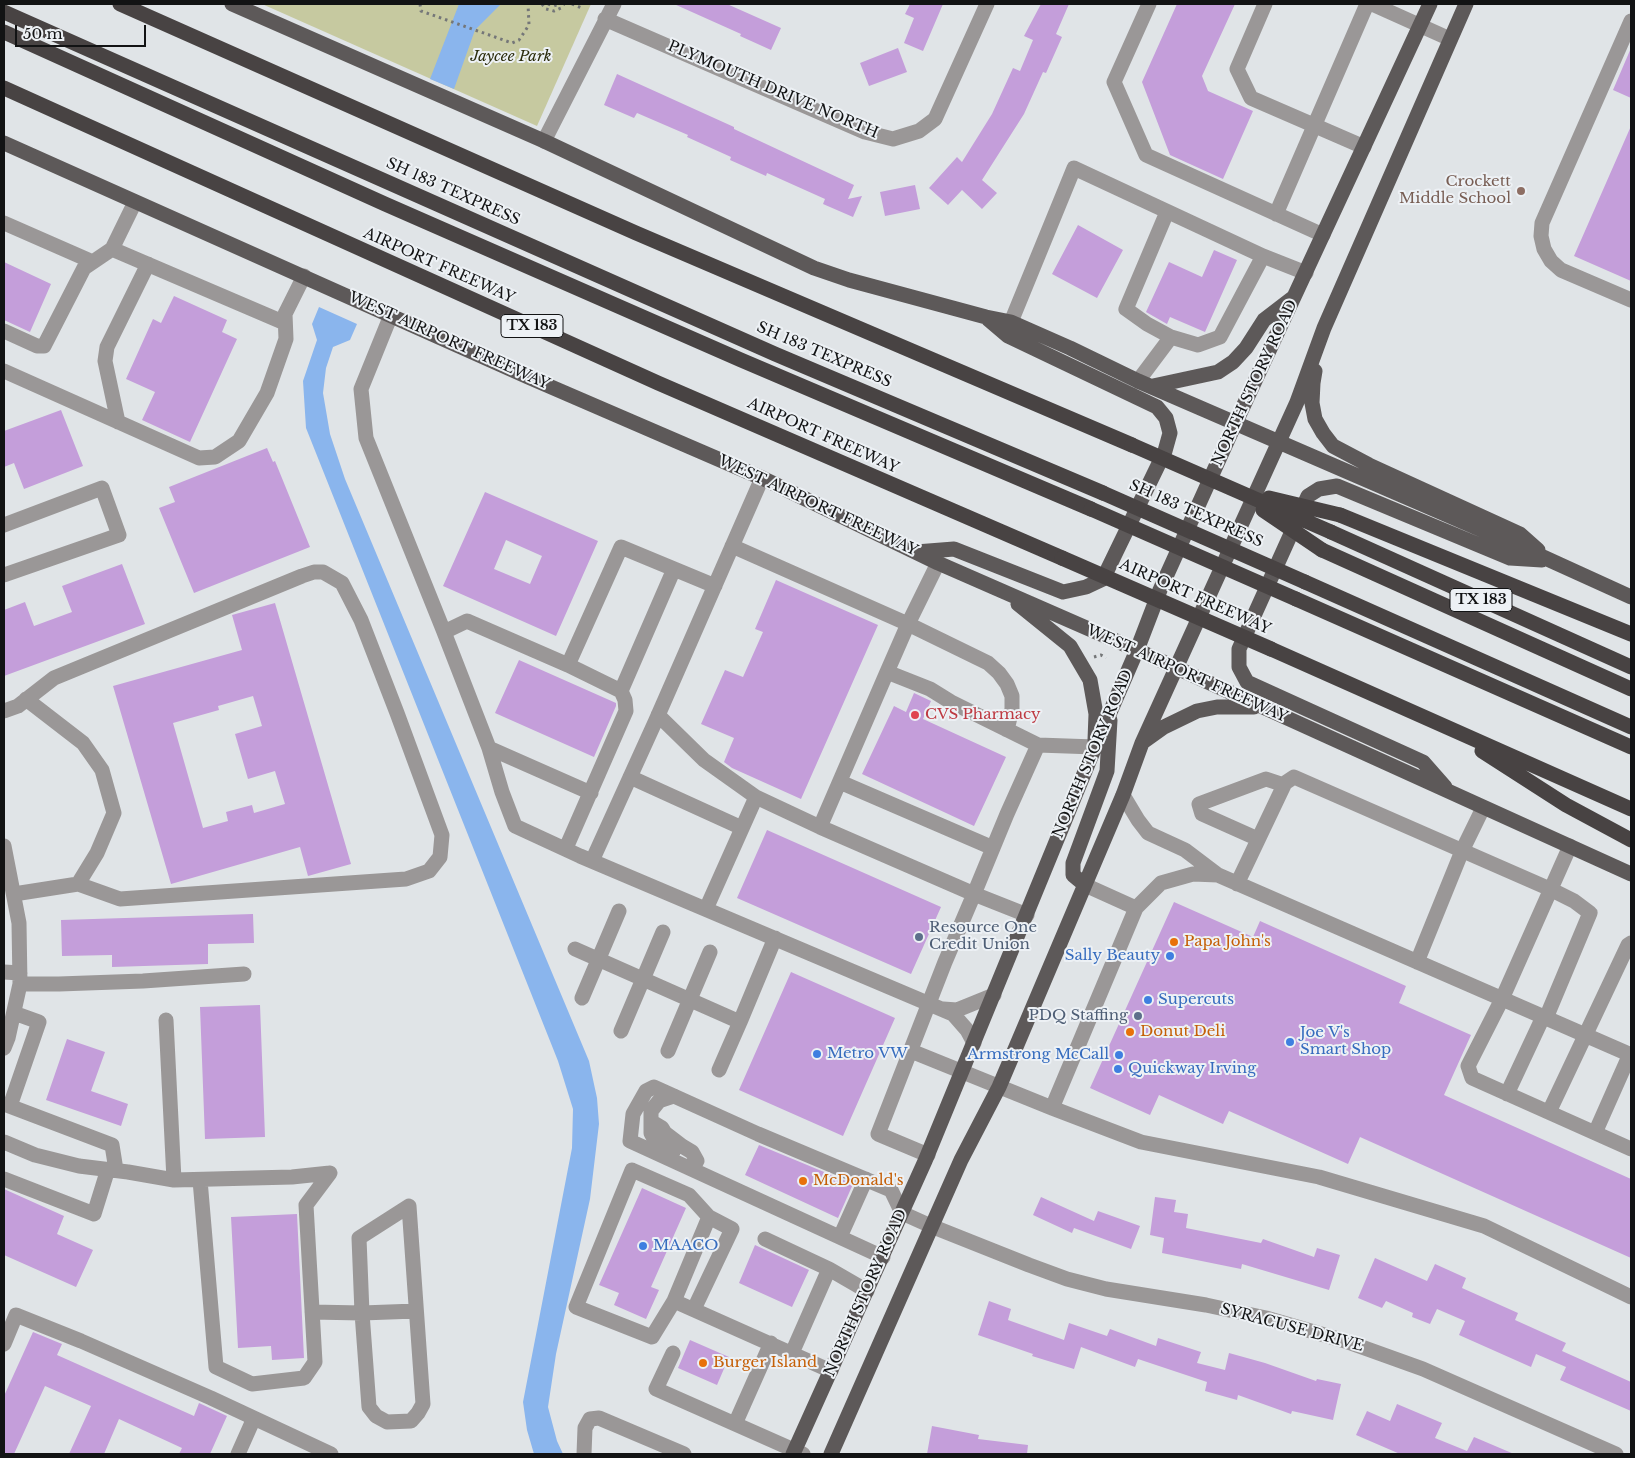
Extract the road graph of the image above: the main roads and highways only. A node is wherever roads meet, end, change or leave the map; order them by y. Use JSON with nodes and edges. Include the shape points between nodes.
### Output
{"nodes":[{"id":1,"x":120,"y":4,"type":"edge"},
{"id":2,"x":232,"y":4,"type":"edge"},
{"id":3,"x":1430,"y":4,"type":"edge"},
{"id":4,"x":1466,"y":4,"type":"edge"},
{"id":5,"x":4,"y":12,"type":"edge"},
{"id":6,"x":4,"y":32,"type":"edge"},
{"id":7,"x":4,"y":88,"type":"edge"},
{"id":8,"x":4,"y":143,"type":"edge"},
{"id":9,"x":1295,"y":296,"type":"junction"},
{"id":10,"x":986,"y":317,"type":"junction"},
{"id":11,"x":1324,"y":328,"type":"junction"},
{"id":12,"x":1153,"y":386,"type":"junction"},
{"id":13,"x":1235,"y":424,"type":"junction"},
{"id":14,"x":1279,"y":442,"type":"junction"},
{"id":15,"x":1231,"y":488,"type":"junction"},
{"id":16,"x":915,"y":552,"type":"junction"},
{"id":17,"x":1550,"y":561,"type":"junction"},
{"id":18,"x":1003,"y":592,"type":"junction"},
{"id":19,"x":1631,"y":598,"type":"edge"},
{"id":20,"x":1631,"y":634,"type":"edge"},
{"id":21,"x":1137,"y":650,"type":"junction"},
{"id":22,"x":1631,"y":667,"type":"edge"},
{"id":23,"x":1175,"y":668,"type":"junction"},
{"id":24,"x":1631,"y":689,"type":"edge"},
{"id":25,"x":1260,"y":707,"type":"junction"},
{"id":26,"x":1111,"y":711,"type":"junction"},
{"id":27,"x":1441,"y":724,"type":"junction"},
{"id":28,"x":1631,"y":727,"type":"edge"},
{"id":29,"x":1142,"y":743,"type":"junction"},
{"id":30,"x":1095,"y":747,"type":"junction"},
{"id":31,"x":1631,"y":747,"type":"edge"},
{"id":32,"x":1449,"y":792,"type":"junction"},
{"id":33,"x":1631,"y":809,"type":"edge"},
{"id":34,"x":1631,"y":840,"type":"edge"},
{"id":35,"x":1631,"y":874,"type":"edge"},
{"id":36,"x":1085,"y":885,"type":"junction"},
{"id":37,"x":797,"y":1453,"type":"edge"},
{"id":38,"x":831,"y":1454,"type":"edge"}],
"edges":[{"from":1,"to":15,"type":"highway","number":"TX 183","bridge":true,"via":[[636,233]]},
{"from":2,"to":10,"type":"main road","via":[[544,141],[814,268]]},
{"from":3,"to":9,"type":"main road","name":"NORTH STORY ROAD"},
{"from":4,"to":11,"type":"main road"},
{"from":5,"to":28,"type":"highway","name":"SH 183 TEXPRESS","bridge":true,"via":[[775,354],[1103,493]]},
{"from":6,"to":31,"type":"highway","bridge":true,"via":[[367,196],[1092,509]]},
{"from":7,"to":27,"type":"highway","name":"AIRPORT FREEWAY","number":"TX 183","bridge":true,"via":[[658,383]]},
{"from":8,"to":16,"type":"main road","name":"WEST AIRPORT FREEWAY","via":[[762,478]]},
{"from":9,"to":12,"type":"main road","via":[[1264,320],[1246,348],[1218,372]]},
{"from":9,"to":13,"type":"main road","name":"NORTH STORY ROAD"},
{"from":10,"to":12,"type":"main road","via":[[1012,322]]},
{"from":10,"to":16,"type":"main road","via":[[1008,336],[1157,407],[1166,418],[1170,433],[1165,451],[1103,580],[1086,587],[1063,592],[954,550]]},
{"from":11,"to":14,"type":"main road"},
{"from":11,"to":17,"type":"main road","via":[[1312,383],[1312,403],[1323,433],[1333,446],[1520,534]]},
{"from":12,"to":13,"type":"main road"},
{"from":13,"to":14,"type":"main road"},
{"from":13,"to":21,"type":"main road","name":"NORTH STORY ROAD","via":[[1160,590]]},
{"from":14,"to":17,"type":"main road"},
{"from":14,"to":23,"type":"main road"},
{"from":15,"to":20,"type":"highway","bridge":true,"via":[[1340,515]]},
{"from":15,"to":22,"type":"highway","number":"TX 183","bridge":true},
{"from":15,"to":24,"type":"highway","bridge":true,"via":[[1322,550]]},
{"from":16,"to":18,"type":"main road","name":"WEST AIRPORT FREEWAY"},
{"from":17,"to":19,"type":"main road"},
{"from":17,"to":32,"type":"main road","via":[[1510,558],[1337,486],[1319,489],[1308,496],[1239,649],[1239,667],[1247,682],[1423,762]]},
{"from":18,"to":21,"type":"main road","name":"WEST AIRPORT FREEWAY"},
{"from":18,"to":30,"type":"main road","via":[[1070,646],[1090,680],[1096,714]]},
{"from":21,"to":23,"type":"main road","name":"WEST AIRPORT FREEWAY"},
{"from":21,"to":26,"type":"main road","name":"NORTH STORY ROAD"},
{"from":23,"to":25,"type":"main road","name":"WEST AIRPORT FREEWAY"},
{"from":23,"to":29,"type":"main road"},
{"from":25,"to":29,"type":"main road","via":[[1217,707],[1197,711],[1164,727]]},
{"from":25,"to":32,"type":"main road","name":"WEST AIRPORT FREEWAY"},
{"from":26,"to":30,"type":"main road","name":"NORTH STORY ROAD"},
{"from":26,"to":36,"type":"main road","via":[[1107,771],[1073,863],[1073,875]]},
{"from":27,"to":33,"type":"highway","name":"AIRPORT FREEWAY","number":"TX 183"},
{"from":27,"to":34,"type":"highway","via":[[1566,805]]},
{"from":29,"to":36,"type":"main road","via":[[1124,795]]},
{"from":30,"to":37,"type":"main road","name":"NORTH STORY ROAD","via":[[928,1154]]},
{"from":32,"to":35,"type":"main road","name":"WEST AIRPORT FREEWAY"},
{"from":36,"to":38,"type":"main road","via":[[999,1087],[961,1160]]}]}
